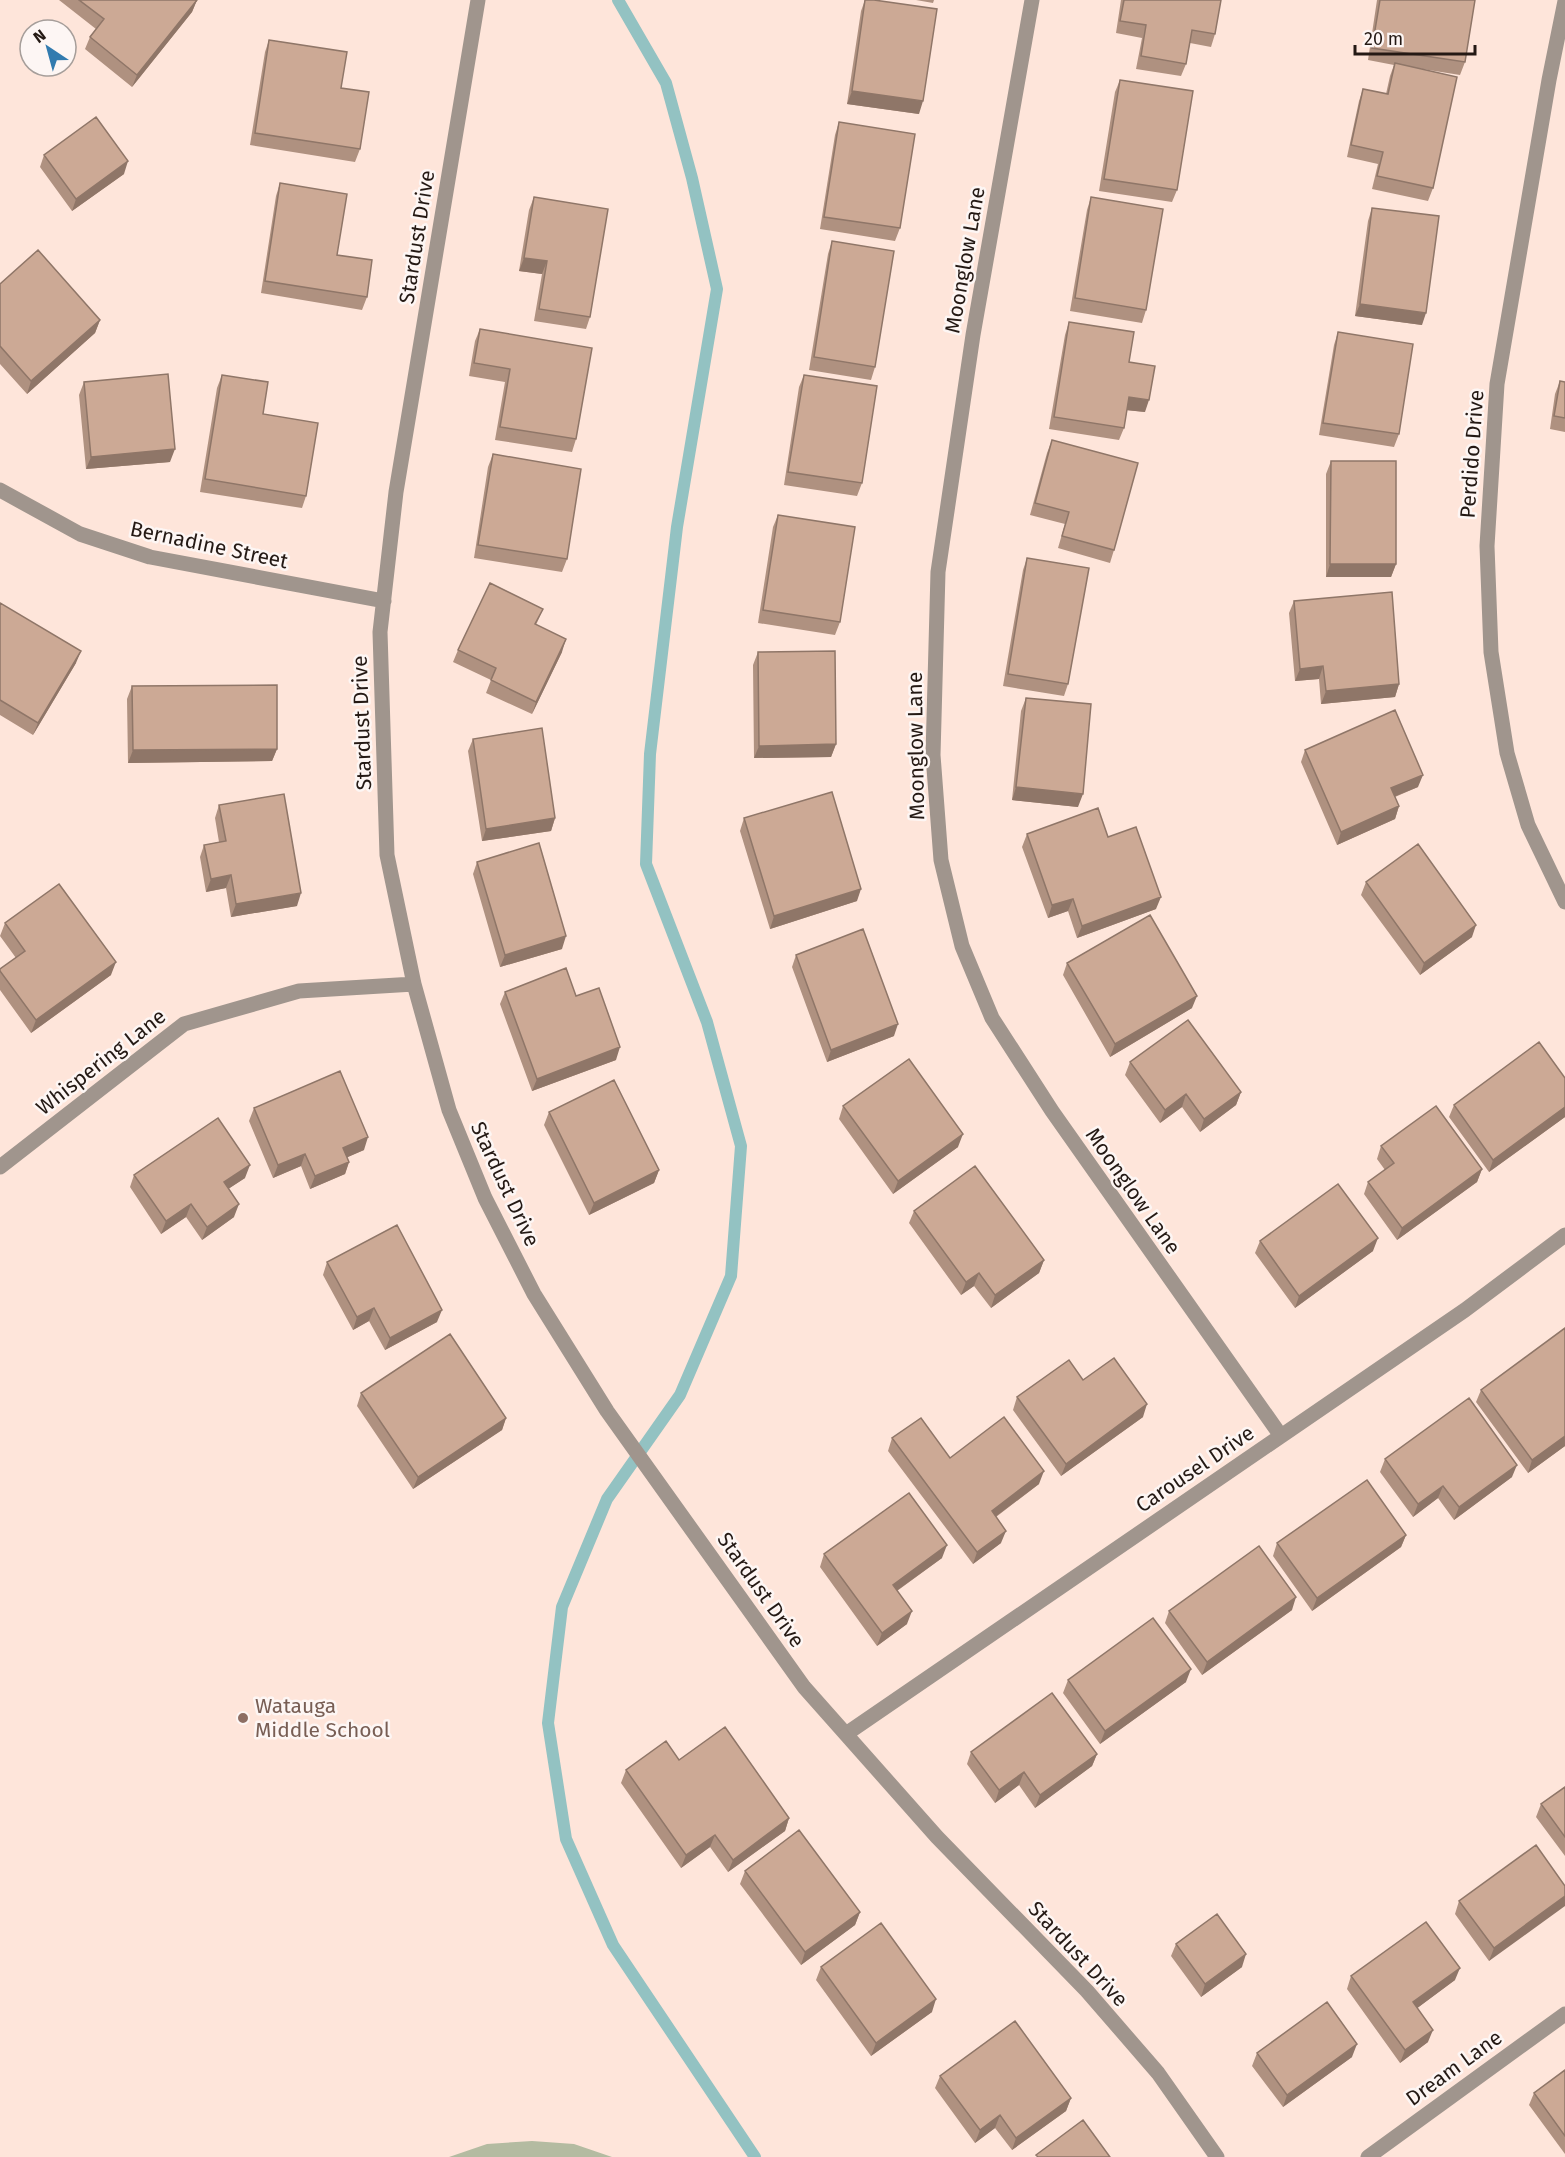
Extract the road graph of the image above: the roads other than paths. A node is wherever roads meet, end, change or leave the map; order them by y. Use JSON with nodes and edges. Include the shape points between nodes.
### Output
{"nodes":[{"id":1,"x":478,"y":0,"type":"edge"},
{"id":2,"x":1032,"y":0,"type":"edge"},
{"id":3,"x":1565,"y":1,"type":"edge"},
{"id":4,"x":0,"y":490,"type":"edge"},
{"id":5,"x":384,"y":601,"type":"junction"},
{"id":6,"x":1565,"y":902,"type":"edge"},
{"id":7,"x":414,"y":984,"type":"junction"},
{"id":8,"x":0,"y":1167,"type":"edge"},
{"id":9,"x":1565,"y":1236,"type":"edge"},
{"id":10,"x":1281,"y":1436,"type":"junction"},
{"id":11,"x":846,"y":1734,"type":"junction"},
{"id":12,"x":1565,"y":2014,"type":"edge"},
{"id":13,"x":1216,"y":2157,"type":"edge"},
{"id":14,"x":1368,"y":2157,"type":"edge"}],
"edges":[{"from":1,"to":5,"type":"street","name":"Stardust Drive","via":[[396,492]]},
{"from":2,"to":10,"type":"street","name":"Moonglow Lane","via":[[973,335],[938,572],[933,755],[941,860],[962,946],[992,1018],[1052,1112]]},
{"from":3,"to":6,"type":"street","name":"Perdido Drive","via":[[1497,384],[1487,546],[1491,652],[1507,753],[1528,825]]},
{"from":4,"to":5,"type":"street","name":"Bernadine Street","via":[[80,534],[150,557]]},
{"from":5,"to":7,"type":"street","name":"Stardust Drive","via":[[380,632],[387,855]]},
{"from":7,"to":8,"type":"street","name":"Whispering Lane","via":[[299,991],[184,1024]]},
{"from":7,"to":11,"type":"street","name":"Stardust Drive","via":[[449,1110],[485,1198],[534,1294],[607,1412],[804,1687]]},
{"from":9,"to":10,"type":"street","name":"Carousel Drive"},
{"from":10,"to":11,"type":"street","name":"Carousel Drive"},
{"from":11,"to":13,"type":"street","name":"Stardust Drive","via":[[937,1837],[1088,1991],[1158,2073]]},
{"from":12,"to":14,"type":"street","name":"Dream Lane"}]}
